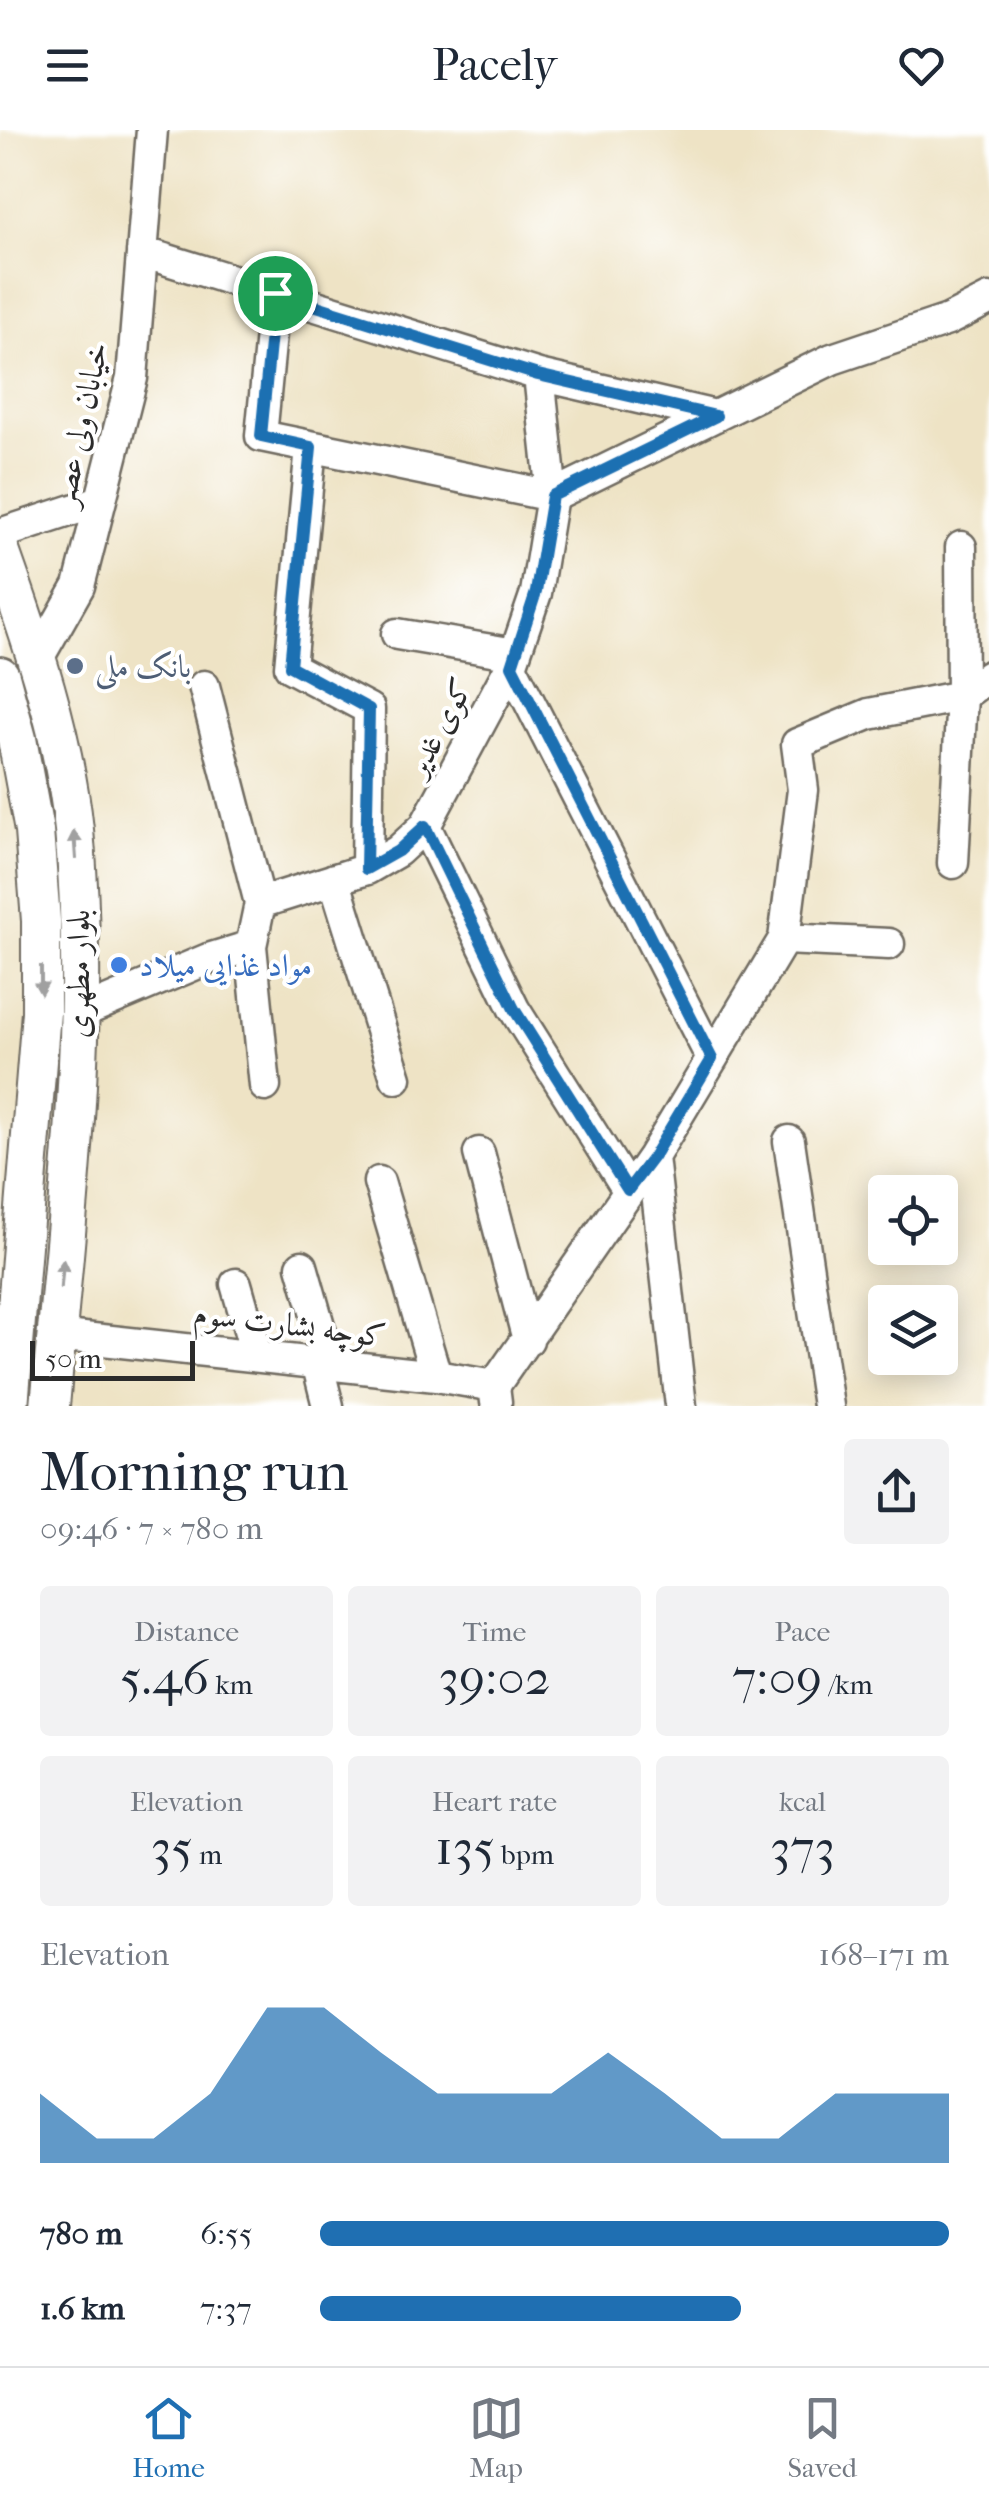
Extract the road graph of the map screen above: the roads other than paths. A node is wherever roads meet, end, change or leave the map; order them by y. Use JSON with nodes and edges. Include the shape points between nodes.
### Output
{"nodes":[{"id":1,"x":152,"y":130,"type":"edge"},
{"id":2,"x":142,"y":252,"type":"junction"},
{"id":3,"x":275,"y":293,"type":"junction"},
{"id":4,"x":989,"y":299,"type":"edge"},
{"id":5,"x":538,"y":375,"type":"junction"},
{"id":6,"x":716,"y":416,"type":"junction"},
{"id":7,"x":311,"y":447,"type":"junction"},
{"id":8,"x":552,"y":496,"type":"junction"},
{"id":9,"x":100,"y":501,"type":"junction"},
{"id":10,"x":0,"y":534,"type":"edge"},
{"id":11,"x":961,"y":546,"type":"dead end"},
{"id":12,"x":0,"y":551,"type":"edge"},
{"id":13,"x":397,"y":634,"type":"dead end"},
{"id":14,"x":37,"y":660,"type":"junction"},
{"id":15,"x":514,"y":660,"type":"junction"},
{"id":16,"x":0,"y":676,"type":"edge"},
{"id":17,"x":989,"y":676,"type":"edge"},
{"id":18,"x":204,"y":686,"type":"dead end"},
{"id":19,"x":962,"y":696,"type":"junction"},
{"id":20,"x":425,"y":826,"type":"junction"},
{"id":21,"x":953,"y":863,"type":"dead end"},
{"id":22,"x":366,"y":869,"type":"junction"},
{"id":23,"x":334,"y":879,"type":"junction"},
{"id":24,"x":260,"y":902,"type":"junction"},
{"id":25,"x":784,"y":939,"type":"junction"},
{"id":26,"x":890,"y":944,"type":"dead end"},
{"id":27,"x":250,"y":946,"type":"junction"},
{"id":28,"x":80,"y":1013,"type":"junction"},
{"id":29,"x":712,"y":1059,"type":"junction"},
{"id":30,"x":396,"y":1078,"type":"dead end"},
{"id":31,"x":265,"y":1086,"type":"dead end"},
{"id":32,"x":789,"y":1142,"type":"dead end"},
{"id":33,"x":479,"y":1153,"type":"dead end"},
{"id":34,"x":653,"y":1157,"type":"junction"},
{"id":35,"x":380,"y":1182,"type":"dead end"},
{"id":36,"x":628,"y":1190,"type":"junction"},
{"id":37,"x":302,"y":1266,"type":"dead end"},
{"id":38,"x":10,"y":1284,"type":"edge"},
{"id":39,"x":236,"y":1284,"type":"dead end"},
{"id":40,"x":56,"y":1335,"type":"junction"},
{"id":41,"x":528,"y":1340,"type":"junction"},
{"id":42,"x":256,"y":1354,"type":"junction"},
{"id":43,"x":7,"y":1355,"type":"edge"},
{"id":44,"x":324,"y":1363,"type":"junction"},
{"id":45,"x":436,"y":1376,"type":"junction"},
{"id":46,"x":496,"y":1396,"type":"edge"},
{"id":47,"x":10,"y":1406,"type":"edge"},
{"id":48,"x":50,"y":1406,"type":"edge"},
{"id":49,"x":328,"y":1406,"type":"edge"},
{"id":50,"x":681,"y":1406,"type":"edge"},
{"id":51,"x":828,"y":1406,"type":"edge"}],
"edges":[{"from":1,"to":2,"type":"street","name":"خیابان ولی عصر"},
{"from":2,"to":3,"type":"street"},
{"from":2,"to":9,"type":"street","name":"خیابان ولی عصر","via":[[132,378]]},
{"from":3,"to":5,"type":"street"},
{"from":3,"to":7,"type":"street","via":[[261,436]]},
{"from":4,"to":6,"type":"street","via":[[948,320],[832,358]]},
{"from":5,"to":6,"type":"street"},
{"from":5,"to":8,"type":"street","name":"کوی غدیر"},
{"from":6,"to":8,"type":"street"},
{"from":7,"to":8,"type":"street"},
{"from":7,"to":22,"type":"street","via":[[290,666],[369,709]]},
{"from":8,"to":15,"type":"street","name":"کوی غدیر","via":[[536,592]]},
{"from":9,"to":10,"type":"street"},
{"from":9,"to":14,"type":"street","name":"خیابان ولی عصر","via":[[78,586]]},
{"from":11,"to":19,"type":"street"},
{"from":12,"to":14,"type":"main road","name":"بلوار مطهری"},
{"from":13,"to":15,"type":"street"},
{"from":28,"to":14,"type":"main road","name":"بلوار مطهری","one_way":true,"via":[[73,826]]},
{"from":15,"to":20,"type":"street","name":"کوی غدیر"},
{"from":15,"to":29,"type":"street"},
{"from":16,"to":38,"type":"main road","name":"بلوار مطهری","one_way":true,"via":[[34,831],[40,921],[41,1012]]},
{"from":17,"to":19,"type":"street"},
{"from":18,"to":24,"type":"street"},
{"from":19,"to":21,"type":"street"},
{"from":19,"to":25,"type":"street","via":[[869,714],[797,744],[803,790]]},
{"from":20,"to":22,"type":"street","name":"کوی غدیر"},
{"from":20,"to":36,"type":"street","via":[[514,1009]]},
{"from":22,"to":23,"type":"street","name":"کوی غدیر"},
{"from":23,"to":24,"type":"street","name":"کوی غدیر"},
{"from":23,"to":30,"type":"street"},
{"from":24,"to":27,"type":"street"},
{"from":25,"to":26,"type":"street"},
{"from":25,"to":29,"type":"street"},
{"from":27,"to":28,"type":"street"},
{"from":27,"to":31,"type":"street"},
{"from":40,"to":28,"type":"main road","name":"بلوار مطهری","one_way":true},
{"from":29,"to":34,"type":"street"},
{"from":32,"to":51,"type":"street"},
{"from":33,"to":41,"type":"street"},
{"from":34,"to":36,"type":"street"},
{"from":34,"to":50,"type":"street"},
{"from":35,"to":45,"type":"street"},
{"from":36,"to":41,"type":"street"},
{"from":37,"to":44,"type":"street"},
{"from":38,"to":43,"type":"main road","name":"بلوار مطهری"},
{"from":39,"to":42,"type":"street"},
{"from":40,"to":42,"type":"street","name":"کوچه بشارت سوم"},
{"from":40,"to":48,"type":"main road","name":"بلوار مطهری"},
{"from":41,"to":46,"type":"street"},
{"from":42,"to":44,"type":"street","name":"کوچه بشارت سوم"},
{"from":43,"to":47,"type":"main road","name":"بلوار مطهری"},
{"from":44,"to":45,"type":"street","name":"کوچه بشارت سوم"},
{"from":44,"to":49,"type":"street"},
{"from":45,"to":46,"type":"street","name":"کوچه بشارت سوم"}]}
